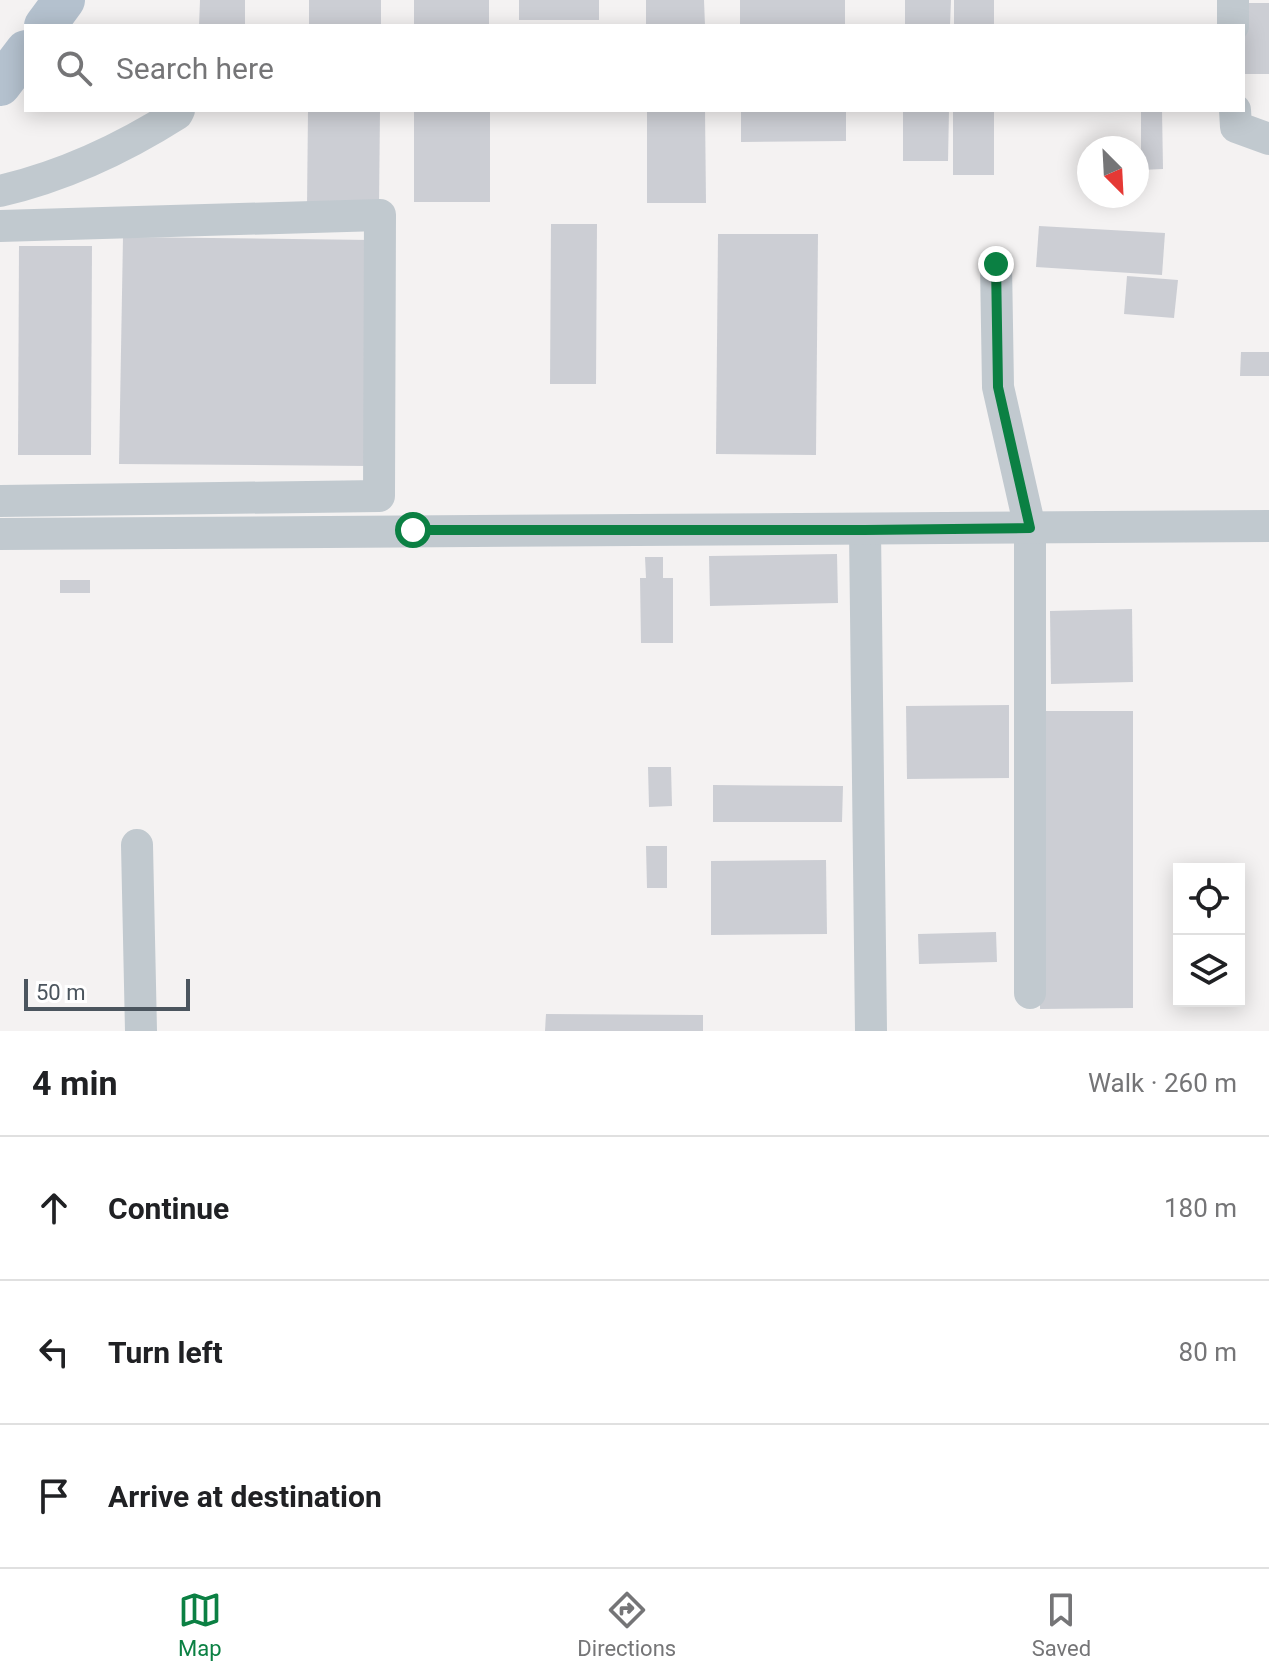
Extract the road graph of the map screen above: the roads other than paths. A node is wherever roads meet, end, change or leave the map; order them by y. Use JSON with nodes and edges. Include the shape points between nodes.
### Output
{"nodes":[{"id":1,"x":64,"y":0,"type":"edge"},
{"id":2,"x":1233,"y":0,"type":"edge"},
{"id":3,"x":46,"y":24,"type":"edge"},
{"id":4,"x":1233,"y":24,"type":"edge"},
{"id":5,"x":24,"y":54,"type":"edge"},
{"id":6,"x":0,"y":85,"type":"edge"},
{"id":7,"x":178,"y":112,"type":"edge"},
{"id":8,"x":1235,"y":112,"type":"edge"},
{"id":9,"x":1269,"y":139,"type":"edge"},
{"id":10,"x":0,"y":191,"type":"edge"},
{"id":11,"x":0,"y":226,"type":"edge"},
{"id":12,"x":996,"y":264,"type":"dead end"},
{"id":13,"x":0,"y":501,"type":"edge"},
{"id":14,"x":1269,"y":526,"type":"edge"},
{"id":15,"x":1030,"y":528,"type":"junction"},
{"id":16,"x":865,"y":530,"type":"junction"},
{"id":17,"x":0,"y":534,"type":"edge"},
{"id":18,"x":137,"y":845,"type":"dead end"},
{"id":19,"x":1030,"y":993,"type":"dead end"},
{"id":20,"x":141,"y":1031,"type":"edge"},
{"id":21,"x":871,"y":1031,"type":"edge"}],
"edges":[{"from":1,"to":3,"type":"main road"},
{"from":2,"to":4,"type":"street"},
{"from":5,"to":6,"type":"main road"},
{"from":7,"to":10,"type":"street","via":[[81,166]]},
{"from":8,"to":9,"type":"street","via":[[1236,127]]},
{"from":11,"to":13,"type":"street","via":[[380,215],[379,496]]},
{"from":12,"to":15,"type":"street","via":[[998,387]]},
{"from":14,"to":15,"type":"street"},
{"from":15,"to":16,"type":"street"},
{"from":15,"to":19,"type":"street"},
{"from":16,"to":17,"type":"street"},
{"from":16,"to":21,"type":"street"},
{"from":18,"to":20,"type":"street"}]}
